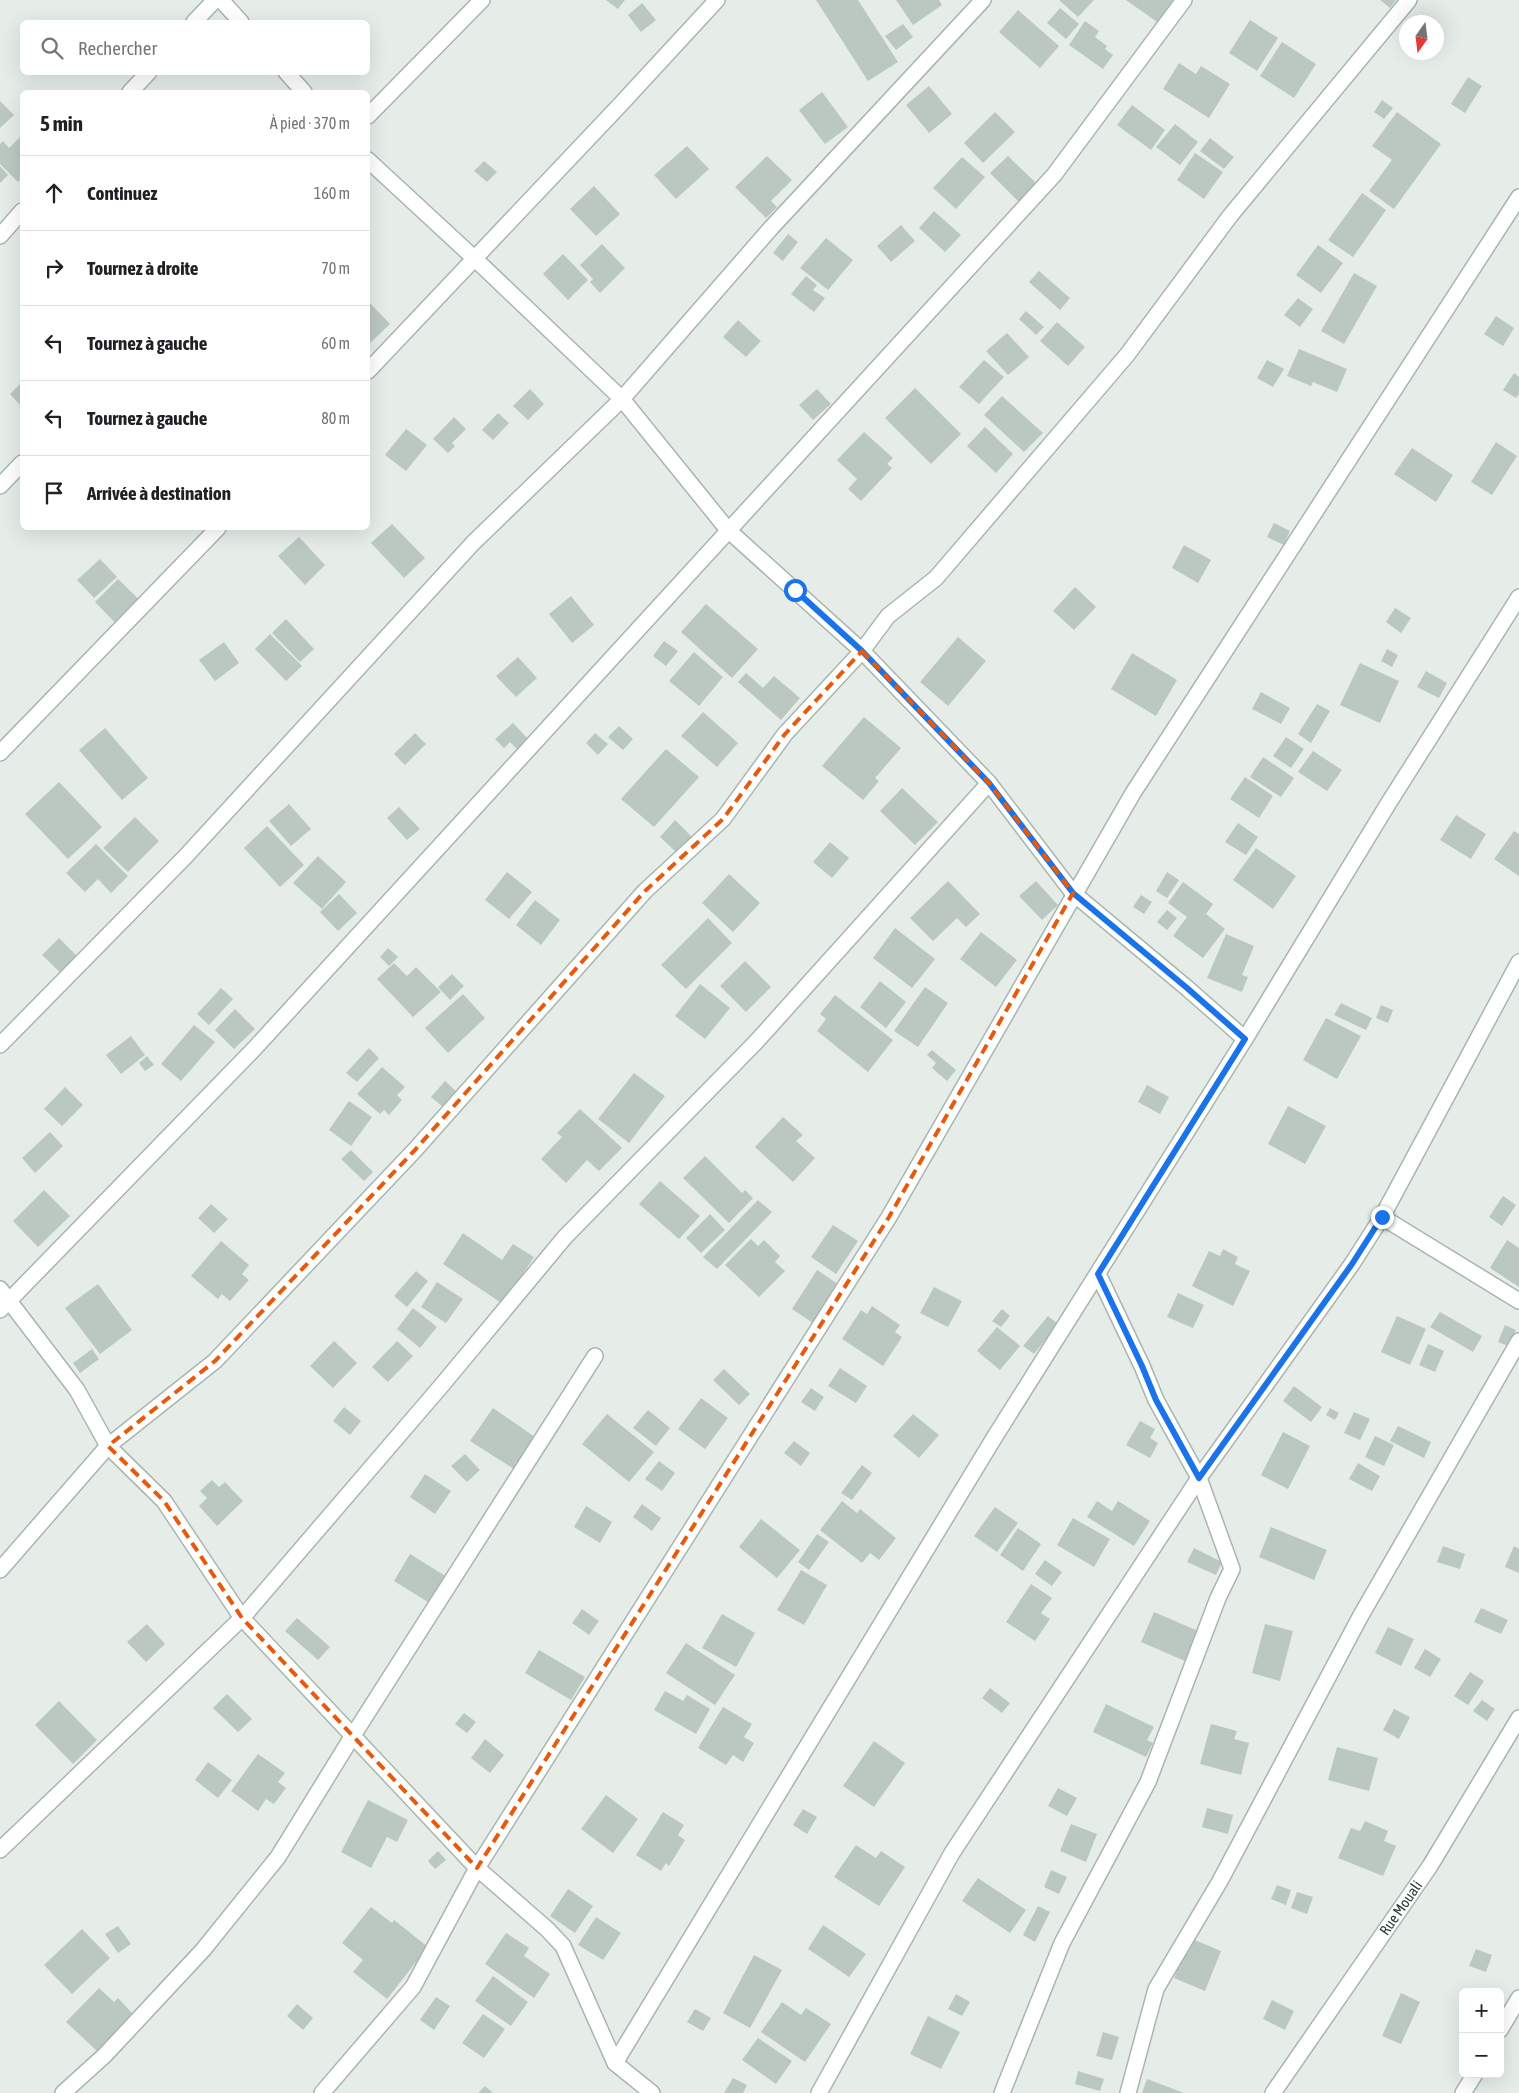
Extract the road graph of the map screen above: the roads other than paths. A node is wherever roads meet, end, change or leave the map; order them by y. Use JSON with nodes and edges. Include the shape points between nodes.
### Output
{"nodes":[{"id":1,"x":214,"y":0,"type":"edge"},
{"id":2,"x":221,"y":0,"type":"edge"},
{"id":3,"x":482,"y":0,"type":"edge"},
{"id":4,"x":717,"y":0,"type":"edge"},
{"id":5,"x":983,"y":0,"type":"edge"},
{"id":6,"x":1184,"y":0,"type":"edge"},
{"id":7,"x":1409,"y":0,"type":"edge"},
{"id":8,"x":196,"y":20,"type":"edge"},
{"id":9,"x":239,"y":20,"type":"edge"},
{"id":10,"x":146,"y":75,"type":"edge"},
{"id":11,"x":289,"y":75,"type":"edge"},
{"id":12,"x":132,"y":90,"type":"edge"},
{"id":13,"x":302,"y":90,"type":"edge"},
{"id":14,"x":370,"y":114,"type":"edge"},
{"id":15,"x":370,"y":162,"type":"edge"},
{"id":16,"x":1519,"y":197,"type":"edge"},
{"id":17,"x":20,"y":213,"type":"edge"},
{"id":18,"x":0,"y":236,"type":"edge"},
{"id":19,"x":474,"y":258,"type":"junction"},
{"id":20,"x":370,"y":369,"type":"edge"},
{"id":21,"x":622,"y":399,"type":"junction"},
{"id":22,"x":20,"y":465,"type":"edge"},
{"id":23,"x":0,"y":486,"type":"edge"},
{"id":24,"x":216,"y":530,"type":"edge"},
{"id":25,"x":728,"y":530,"type":"junction"},
{"id":26,"x":1519,"y":597,"type":"edge"},
{"id":27,"x":862,"y":651,"type":"junction"},
{"id":28,"x":0,"y":753,"type":"edge"},
{"id":29,"x":989,"y":783,"type":"junction"},
{"id":30,"x":1073,"y":893,"type":"junction"},
{"id":31,"x":1519,"y":962,"type":"edge"},
{"id":32,"x":1245,"y":1039,"type":"junction"},
{"id":33,"x":0,"y":1045,"type":"edge"},
{"id":34,"x":1382,"y":1217,"type":"junction"},
{"id":35,"x":1098,"y":1274,"type":"junction"},
{"id":36,"x":3,"y":1300,"type":"edge"},
{"id":37,"x":1519,"y":1301,"type":"edge"},
{"id":38,"x":1519,"y":1341,"type":"edge"},
{"id":39,"x":595,"y":1356,"type":"dead end"},
{"id":40,"x":108,"y":1446,"type":"junction"},
{"id":41,"x":1199,"y":1478,"type":"junction"},
{"id":42,"x":0,"y":1570,"type":"edge"},
{"id":43,"x":242,"y":1618,"type":"junction"},
{"id":44,"x":1519,"y":1718,"type":"edge"},
{"id":45,"x":352,"y":1737,"type":"junction"},
{"id":46,"x":0,"y":1850,"type":"edge"},
{"id":47,"x":477,"y":1868,"type":"junction"},
{"id":48,"x":1519,"y":1998,"type":"edge"},
{"id":49,"x":1504,"y":2023,"type":"edge"},
{"id":50,"x":615,"y":2063,"type":"junction"},
{"id":51,"x":1472,"y":2078,"type":"edge"},
{"id":52,"x":63,"y":2093,"type":"edge"},
{"id":53,"x":322,"y":2093,"type":"edge"},
{"id":54,"x":652,"y":2093,"type":"edge"},
{"id":55,"x":818,"y":2093,"type":"edge"},
{"id":56,"x":1002,"y":2093,"type":"edge"},
{"id":57,"x":1128,"y":2093,"type":"edge"},
{"id":58,"x":1272,"y":2093,"type":"edge"},
{"id":59,"x":1463,"y":2093,"type":"edge"}],
"edges":[{"from":1,"to":8,"type":"street"},
{"from":2,"to":9,"type":"street"},
{"from":3,"to":14,"type":"street"},
{"from":4,"to":19,"type":"street"},
{"from":5,"to":21,"type":"street","via":[[771,228]]},
{"from":6,"to":25,"type":"street","via":[[1054,175]]},
{"from":7,"to":27,"type":"street","via":[[1230,216],[1127,355],[936,578],[888,616]]},
{"from":10,"to":12,"type":"street"},
{"from":11,"to":13,"type":"street"},
{"from":15,"to":19,"type":"street"},
{"from":16,"to":30,"type":"street","via":[[1132,793]]},
{"from":17,"to":18,"type":"street"},
{"from":19,"to":20,"type":"street"},
{"from":19,"to":21,"type":"street"},
{"from":21,"to":25,"type":"street"},
{"from":21,"to":33,"type":"street","via":[[473,543],[185,857]]},
{"from":22,"to":23,"type":"street"},
{"from":24,"to":28,"type":"street"},
{"from":25,"to":27,"type":"street"},
{"from":25,"to":36,"type":"street","via":[[254,1049]]},
{"from":26,"to":32,"type":"street"},
{"from":27,"to":29,"type":"street"},
{"from":27,"to":40,"type":"street","via":[[785,734],[723,819],[644,891],[414,1151],[222,1354]]},
{"from":29,"to":30,"type":"street"},
{"from":29,"to":43,"type":"street","via":[[756,1042],[565,1236]]},
{"from":30,"to":32,"type":"street"},
{"from":30,"to":47,"type":"street","via":[[889,1217]]},
{"from":31,"to":34,"type":"street"},
{"from":32,"to":35,"type":"street"},
{"from":34,"to":37,"type":"street"},
{"from":34,"to":41,"type":"street"},
{"from":35,"to":41,"type":"street","via":[[1156,1400]]},
{"from":35,"to":50,"type":"street","via":[[994,1438]]},
{"from":36,"to":40,"type":"street","via":[[77,1390]]},
{"from":38,"to":57,"type":"street","via":[[1360,1617],[1220,1881],[1156,1989]]},
{"from":39,"to":45,"type":"street"},
{"from":40,"to":42,"type":"street"},
{"from":40,"to":43,"type":"street","via":[[164,1501]]},
{"from":41,"to":55,"type":"street","via":[[952,1853]]},
{"from":41,"to":56,"type":"street","via":[[1232,1569],[1148,1782],[1062,1944]]},
{"from":43,"to":45,"type":"street"},
{"from":43,"to":46,"type":"street"},
{"from":44,"to":58,"type":"street","name":"Rue Mouali","via":[[1430,1866]]},
{"from":45,"to":47,"type":"street"},
{"from":45,"to":52,"type":"street","via":[[278,1856],[203,1950],[105,2055]]},
{"from":47,"to":50,"type":"street","via":[[548,1929],[562,1946]]},
{"from":47,"to":53,"type":"street","via":[[413,1987]]},
{"from":48,"to":49,"type":"street"},
{"from":50,"to":54,"type":"street"},
{"from":51,"to":59,"type":"street"}]}
